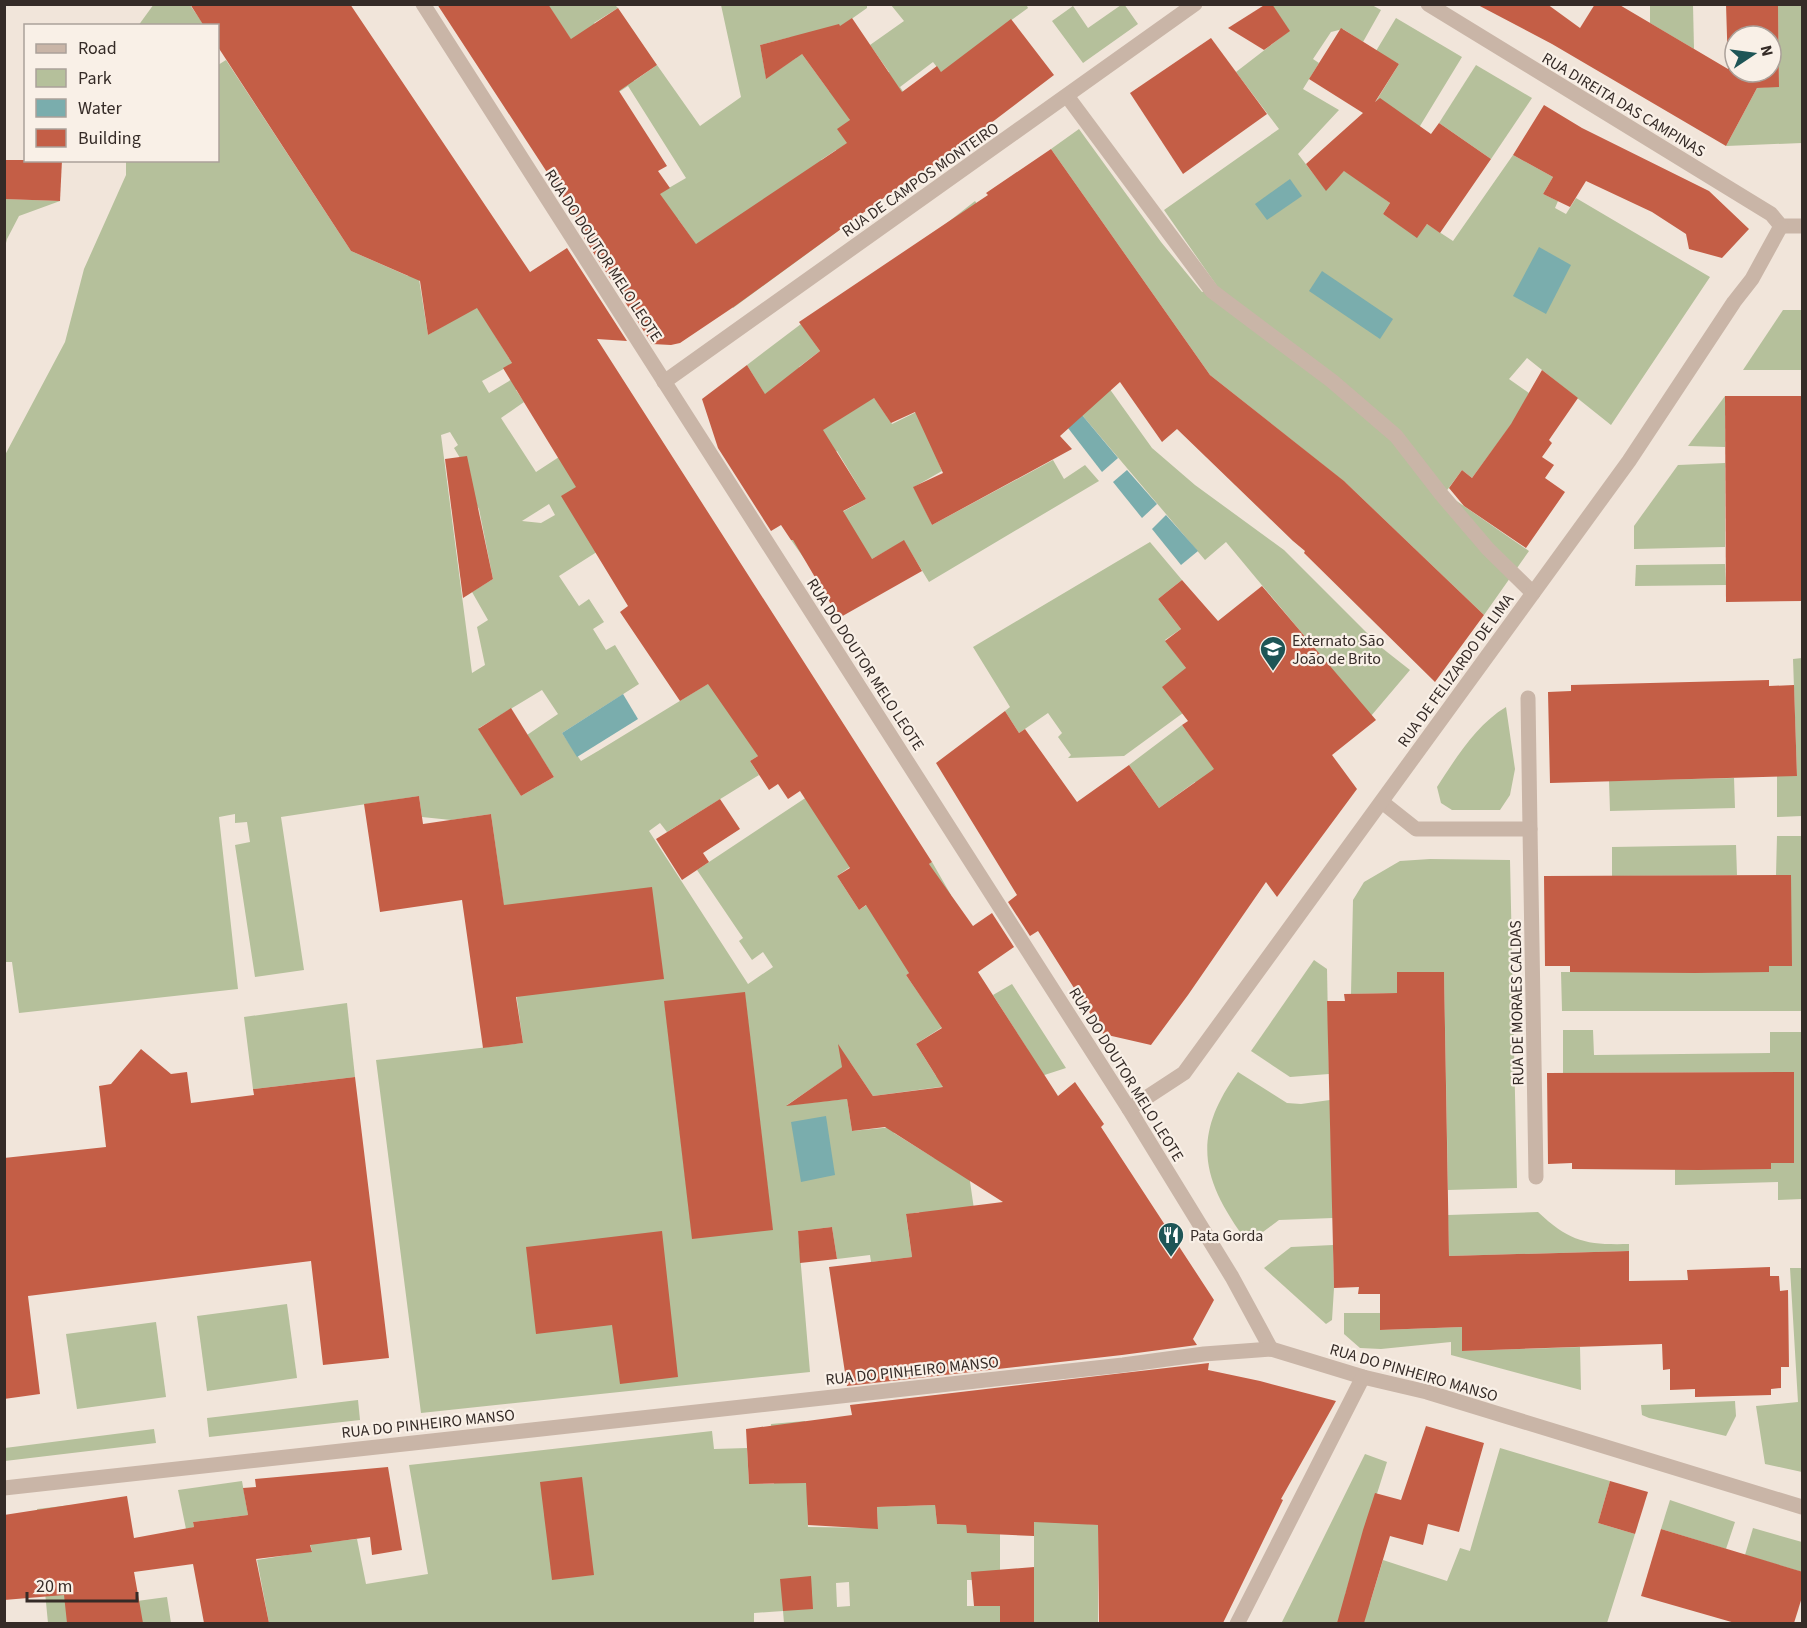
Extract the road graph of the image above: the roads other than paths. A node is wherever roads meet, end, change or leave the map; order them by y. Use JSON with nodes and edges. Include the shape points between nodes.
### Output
{"nodes":[{"id":1,"x":423,"y":4,"type":"edge"},
{"id":2,"x":1196,"y":4,"type":"edge"},
{"id":3,"x":1428,"y":4,"type":"edge"},
{"id":4,"x":1067,"y":96,"type":"junction"},
{"id":5,"x":1781,"y":226,"type":"junction"},
{"id":6,"x":1803,"y":226,"type":"edge"},
{"id":7,"x":664,"y":382,"type":"junction"},
{"id":8,"x":1533,"y":593,"type":"junction"},
{"id":9,"x":1528,"y":698,"type":"dead end"},
{"id":10,"x":1382,"y":802,"type":"junction"},
{"id":11,"x":1530,"y":829,"type":"junction"},
{"id":12,"x":1128,"y":1109,"type":"junction"},
{"id":13,"x":1536,"y":1177,"type":"dead end"},
{"id":14,"x":1271,"y":1348,"type":"junction"},
{"id":15,"x":1363,"y":1377,"type":"junction"},
{"id":16,"x":4,"y":1488,"type":"edge"},
{"id":17,"x":1803,"y":1507,"type":"edge"},
{"id":18,"x":1237,"y":1623,"type":"edge"}],
"edges":[{"from":1,"to":7,"type":"street","name":"RUA DO DOUTOR MELO LEOTE"},
{"from":2,"to":4,"type":"street","name":"RUA DE CAMPOS MONTEIRO"},
{"from":3,"to":5,"type":"street","name":"RUA DIREITA DAS CAMPINAS","via":[[1771,214]]},
{"from":4,"to":7,"type":"street","name":"RUA DE CAMPOS MONTEIRO"},
{"from":4,"to":8,"type":"street","via":[[1212,291],[1332,381],[1396,436],[1488,549]]},
{"from":5,"to":6,"type":"street"},
{"from":5,"to":8,"type":"street","name":"RUA DE FELIZARDO DE LIMA","via":[[1752,279],[1629,461]]},
{"from":7,"to":12,"type":"street","name":"RUA DO DOUTOR MELO LEOTE"},
{"from":8,"to":10,"type":"street","name":"RUA DE FELIZARDO DE LIMA"},
{"from":9,"to":11,"type":"street","name":"RUA DE MORAES CALDAS"},
{"from":10,"to":11,"type":"street","via":[[1416,830]]},
{"from":10,"to":12,"type":"street","name":"RUA DE FELIZARDO DE LIMA","via":[[1184,1073]]},
{"from":11,"to":13,"type":"street","name":"RUA DE MORAES CALDAS"},
{"from":12,"to":14,"type":"street","name":"RUA DO DOUTOR MELO LEOTE"},
{"from":14,"to":15,"type":"street","name":"RUA DO PINHEIRO MANSO"},
{"from":14,"to":16,"type":"street","name":"RUA DO PINHEIRO MANSO"},
{"from":15,"to":17,"type":"street","name":"RUA DO PINHEIRO MANSO","via":[[1427,1392]]},
{"from":15,"to":18,"type":"street"}]}
